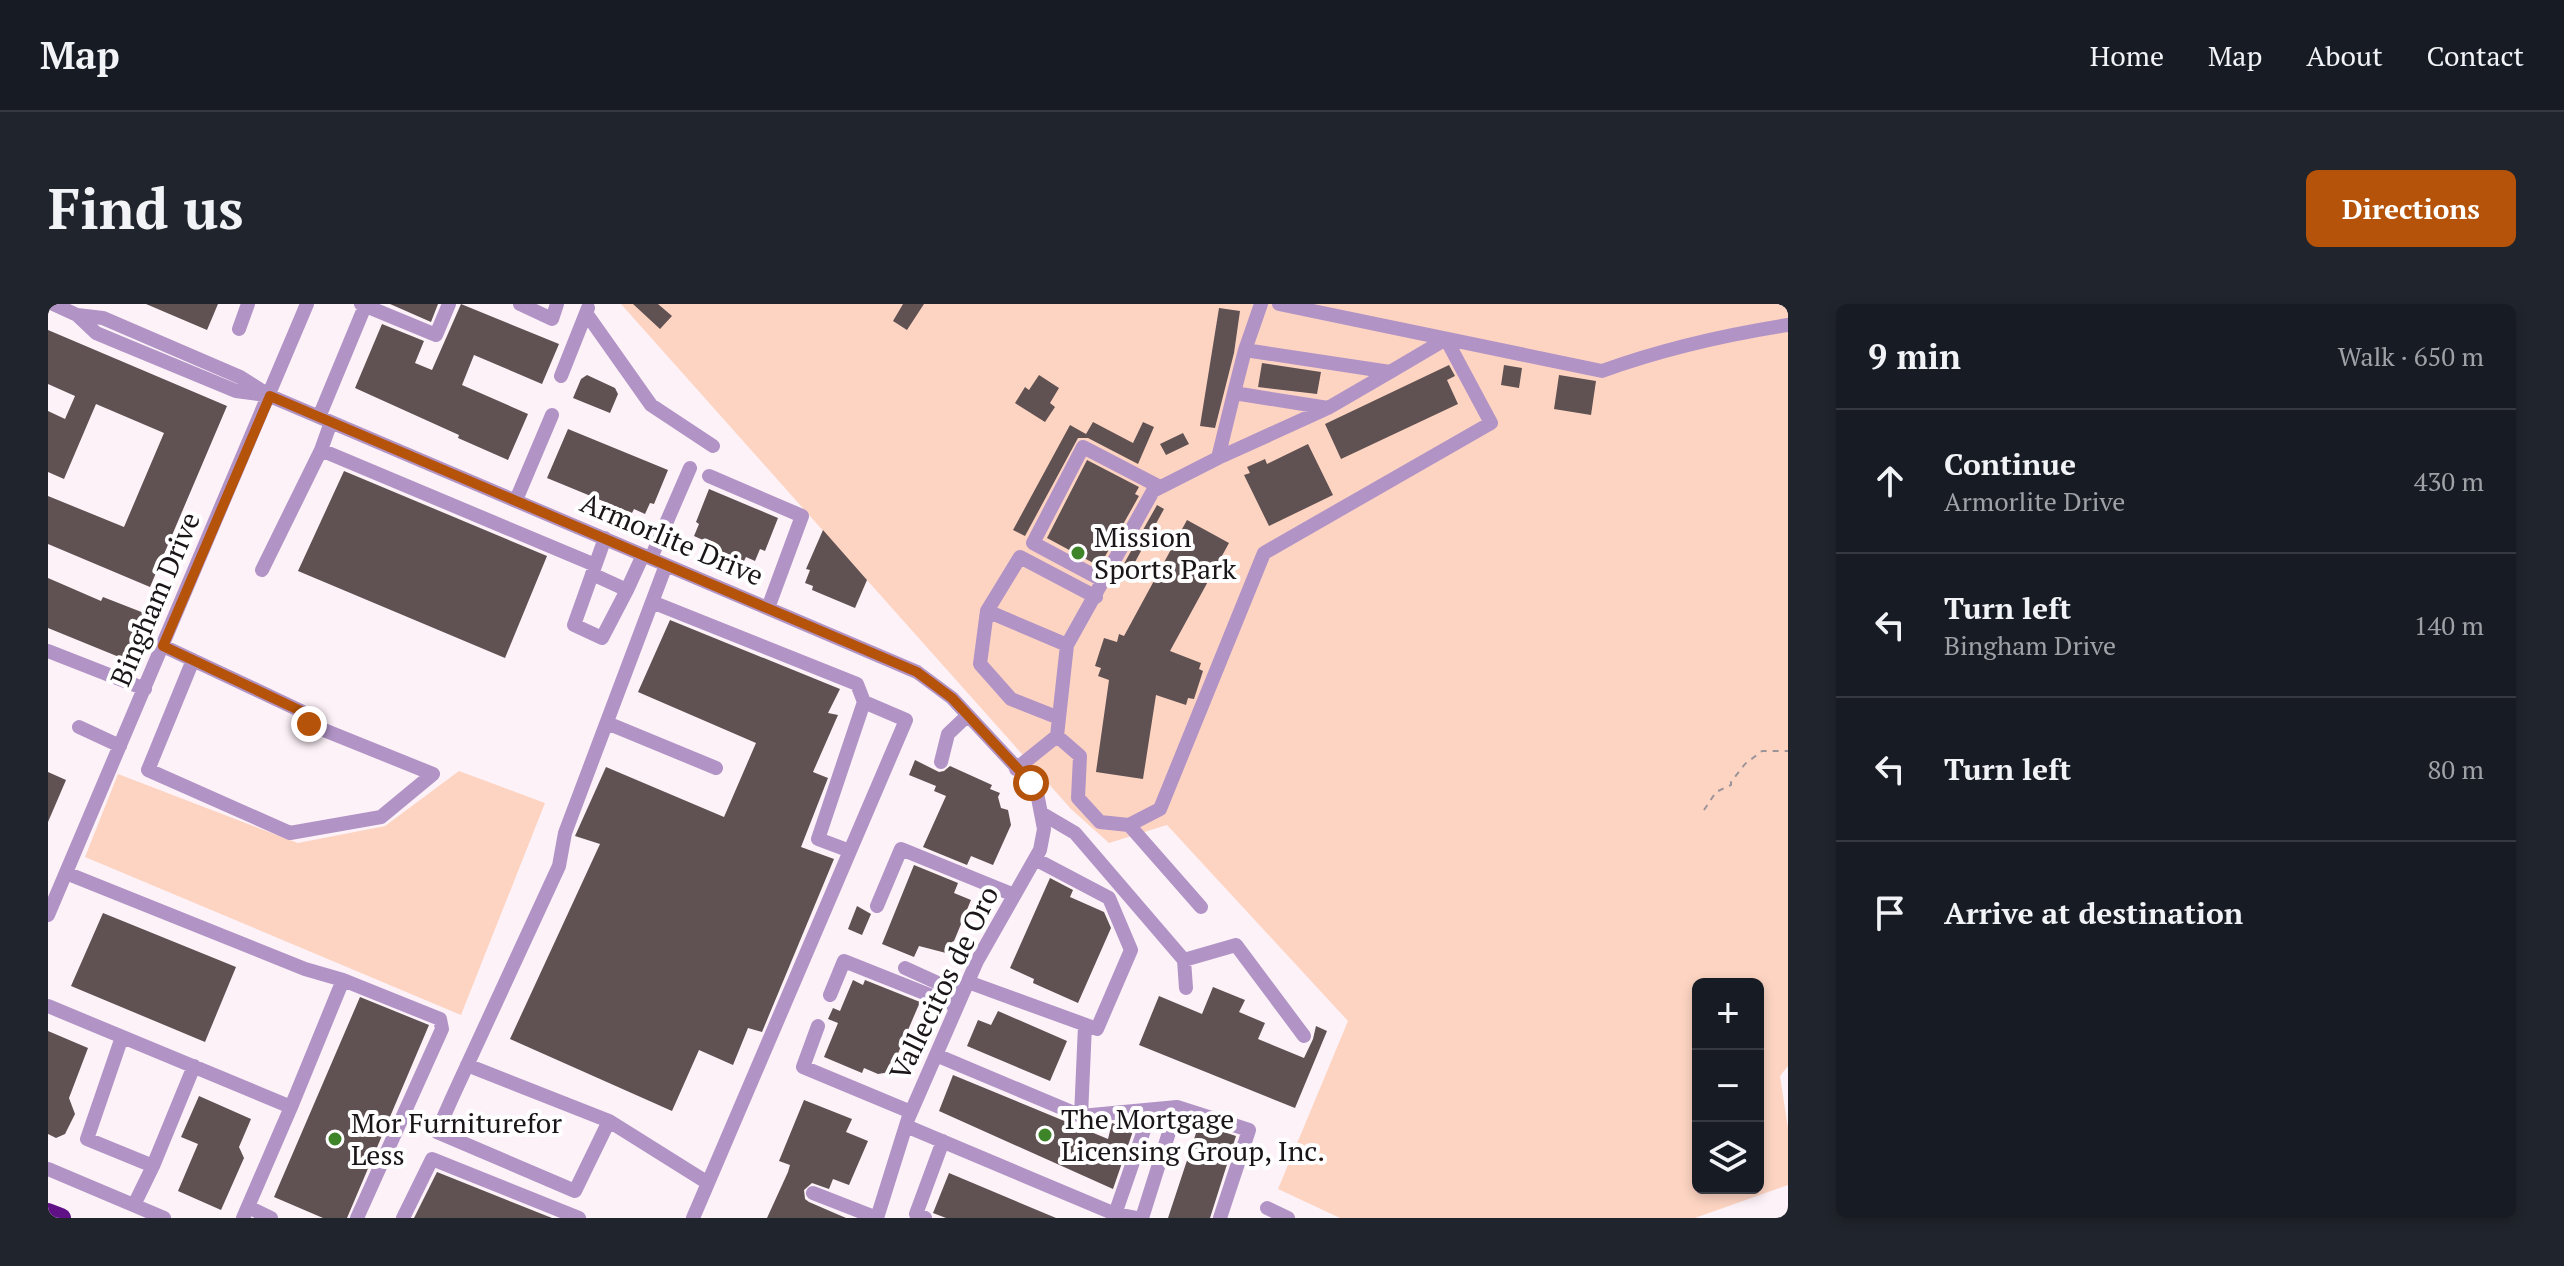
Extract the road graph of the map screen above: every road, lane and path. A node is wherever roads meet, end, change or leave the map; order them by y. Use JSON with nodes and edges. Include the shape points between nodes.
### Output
{"nodes":[{"id":1,"x":53,"y":304,"type":"edge"},
{"id":2,"x":110,"y":304,"type":"edge"},
{"id":3,"x":248,"y":304,"type":"edge"},
{"id":4,"x":307,"y":304,"type":"edge"},
{"id":5,"x":449,"y":304,"type":"edge"},
{"id":6,"x":520,"y":304,"type":"edge"},
{"id":7,"x":557,"y":304,"type":"edge"},
{"id":8,"x":1261,"y":304,"type":"edge"},
{"id":9,"x":1279,"y":304,"type":"edge"},
{"id":10,"x":363,"y":305,"type":"edge"},
{"id":11,"x":588,"y":308,"type":"edge"},
{"id":12,"x":79,"y":309,"type":"edge"},
{"id":13,"x":103,"y":318,"type":"junction"},
{"id":14,"x":1788,"y":325,"type":"edge"},
{"id":15,"x":239,"y":329,"type":"dead end"},
{"id":16,"x":1446,"y":339,"type":"junction"},
{"id":17,"x":1245,"y":350,"type":"junction"},
{"id":18,"x":1390,"y":372,"type":"junction"},
{"id":19,"x":561,"y":376,"type":"dead end"},
{"id":20,"x":1234,"y":393,"type":"junction"},
{"id":21,"x":270,"y":396,"type":"junction"},
{"id":22,"x":1328,"y":408,"type":"junction"},
{"id":23,"x":552,"y":415,"type":"dead end"},
{"id":24,"x":325,"y":419,"type":"junction"},
{"id":25,"x":713,"y":446,"type":"dead end"},
{"id":26,"x":321,"y":450,"type":"junction"},
{"id":27,"x":1218,"y":458,"type":"junction"},
{"id":28,"x":690,"y":468,"type":"dead end"},
{"id":29,"x":709,"y":476,"type":"dead end"},
{"id":30,"x":1160,"y":487,"type":"junction"},
{"id":31,"x":516,"y":500,"type":"junction"},
{"id":32,"x":605,"y":538,"type":"junction"},
{"id":33,"x":647,"y":557,"type":"junction"},
{"id":34,"x":666,"y":565,"type":"junction"},
{"id":35,"x":262,"y":570,"type":"dead end"},
{"id":36,"x":593,"y":570,"type":"junction"},
{"id":37,"x":1104,"y":581,"type":"junction"},
{"id":38,"x":627,"y":590,"type":"junction"},
{"id":39,"x":1096,"y":597,"type":"junction"},
{"id":40,"x":652,"y":602,"type":"junction"},
{"id":41,"x":768,"y":608,"type":"junction"},
{"id":42,"x":987,"y":611,"type":"junction"},
{"id":43,"x":1067,"y":645,"type":"junction"},
{"id":44,"x":163,"y":646,"type":"junction"},
{"id":45,"x":48,"y":651,"type":"edge"},
{"id":46,"x":193,"y":660,"type":"junction"},
{"id":47,"x":145,"y":689,"type":"junction"},
{"id":48,"x":864,"y":702,"type":"junction"},
{"id":49,"x":968,"y":715,"type":"junction"},
{"id":50,"x":1059,"y":718,"type":"junction"},
{"id":51,"x":607,"y":723,"type":"junction"},
{"id":52,"x":79,"y":727,"type":"dead end"},
{"id":53,"x":1057,"y":736,"type":"junction"},
{"id":54,"x":120,"y":746,"type":"junction"},
{"id":55,"x":1788,"y":751,"type":"edge"},
{"id":56,"x":941,"y":762,"type":"dead end"},
{"id":57,"x":716,"y":768,"type":"dead end"},
{"id":58,"x":1019,"y":772,"type":"junction"},
{"id":59,"x":1704,"y":810,"type":"dead end"},
{"id":60,"x":1041,"y":813,"type":"junction"},
{"id":61,"x":1129,"y":825,"type":"junction"},
{"id":62,"x":850,"y":851,"type":"junction"},
{"id":63,"x":1035,"y":859,"type":"junction"},
{"id":64,"x":66,"y":873,"type":"junction"},
{"id":65,"x":1014,"y":895,"type":"junction"},
{"id":66,"x":877,"y":906,"type":"dead end"},
{"id":67,"x":1201,"y":907,"type":"dead end"},
{"id":68,"x":48,"y":915,"type":"edge"},
{"id":69,"x":1184,"y":960,"type":"junction"},
{"id":70,"x":905,"y":968,"type":"dead end"},
{"id":71,"x":343,"y":980,"type":"junction"},
{"id":72,"x":1186,"y":988,"type":"dead end"},
{"id":73,"x":962,"y":994,"type":"junction"},
{"id":74,"x":830,"y":995,"type":"dead end"},
{"id":75,"x":48,"y":1006,"type":"edge"},
{"id":76,"x":1085,"y":1025,"type":"junction"},
{"id":77,"x":818,"y":1026,"type":"dead end"},
{"id":78,"x":1304,"y":1036,"type":"dead end"},
{"id":79,"x":122,"y":1037,"type":"junction"},
{"id":80,"x":936,"y":1055,"type":"junction"},
{"id":81,"x":467,"y":1065,"type":"junction"},
{"id":82,"x":194,"y":1066,"type":"junction"},
{"id":83,"x":291,"y":1107,"type":"junction"},
{"id":84,"x":1177,"y":1107,"type":"junction"},
{"id":85,"x":1151,"y":1110,"type":"junction"},
{"id":86,"x":1081,"y":1116,"type":"junction"},
{"id":87,"x":909,"y":1119,"type":"junction"},
{"id":88,"x":609,"y":1121,"type":"junction"},
{"id":89,"x":943,"y":1141,"type":"junction"},
{"id":90,"x":153,"y":1166,"type":"junction"},
{"id":91,"x":48,"y":1169,"type":"edge"},
{"id":92,"x":708,"y":1183,"type":"junction"},
{"id":93,"x":813,"y":1193,"type":"dead end"},
{"id":94,"x":134,"y":1205,"type":"junction"},
{"id":95,"x":1267,"y":1208,"type":"dead end"},
{"id":96,"x":48,"y":1213,"type":"edge"},
{"id":97,"x":245,"y":1213,"type":"edge"},
{"id":98,"x":1114,"y":1216,"type":"edge"},
{"id":99,"x":919,"y":1217,"type":"edge"},
{"id":100,"x":61,"y":1218,"type":"edge"},
{"id":101,"x":164,"y":1218,"type":"edge"},
{"id":102,"x":271,"y":1218,"type":"edge"},
{"id":103,"x":357,"y":1218,"type":"edge"},
{"id":104,"x":403,"y":1218,"type":"edge"},
{"id":105,"x":579,"y":1218,"type":"edge"},
{"id":106,"x":693,"y":1218,"type":"edge"},
{"id":107,"x":877,"y":1218,"type":"edge"},
{"id":108,"x":1136,"y":1218,"type":"edge"},
{"id":109,"x":1142,"y":1218,"type":"edge"},
{"id":110,"x":1220,"y":1218,"type":"edge"},
{"id":111,"x":1288,"y":1218,"type":"edge"}],
"edges":[{"from":1,"to":12,"type":"street","name":"Armorlite Drive"},
{"from":2,"to":13,"type":"street"},
{"from":3,"to":15,"type":"street"},
{"from":4,"to":21,"type":"street","name":"Bingham Drive"},
{"from":5,"to":10,"type":"street","via":[[436,335]]},
{"from":6,"to":7,"type":"street","via":[[552,319]]},
{"from":8,"to":17,"type":"street"},
{"from":9,"to":16,"type":"street"},
{"from":10,"to":24,"type":"street"},
{"from":11,"to":19,"type":"street"},
{"from":11,"to":25,"type":"street","via":[[651,405]]},
{"from":12,"to":13,"type":"street","name":"Armorlite Drive"},
{"from":12,"to":21,"type":"street","name":"Armorlite Drive","via":[[96,333],[236,391]]},
{"from":13,"to":21,"type":"street","name":"Armorlite Drive","via":[[240,377]]},
{"from":14,"to":16,"type":"street","via":[[1692,343],[1602,371]]},
{"from":16,"to":18,"type":"street"},
{"from":16,"to":61,"type":"street","via":[[1491,423],[1264,553],[1160,809]]},
{"from":17,"to":18,"type":"street"},
{"from":17,"to":20,"type":"street"},
{"from":18,"to":22,"type":"street"},
{"from":20,"to":22,"type":"street"},
{"from":20,"to":27,"type":"street"},
{"from":21,"to":24,"type":"street","name":"Armorlite Drive"},
{"from":21,"to":44,"type":"street","name":"Bingham Drive"},
{"from":22,"to":27,"type":"street"},
{"from":23,"to":31,"type":"street"},
{"from":24,"to":26,"type":"street"},
{"from":24,"to":31,"type":"street","name":"Armorlite Drive"},
{"from":26,"to":35,"type":"street"},
{"from":26,"to":36,"type":"street"},
{"from":27,"to":30,"type":"street"},
{"from":28,"to":33,"type":"street"},
{"from":29,"to":41,"type":"street","via":[[802,516]]},
{"from":30,"to":37,"type":"street"},
{"from":30,"to":37,"type":"street","via":[[1083,447],[1033,543]]},
{"from":31,"to":32,"type":"street","name":"Armorlite Drive"},
{"from":32,"to":33,"type":"street","name":"Armorlite Drive"},
{"from":32,"to":36,"type":"street"},
{"from":33,"to":34,"type":"street","name":"Armorlite Drive"},
{"from":33,"to":38,"type":"street"},
{"from":34,"to":40,"type":"street"},
{"from":34,"to":41,"type":"street","name":"Armorlite Drive"},
{"from":36,"to":38,"type":"street"},
{"from":36,"to":38,"type":"street","via":[[574,625],[602,638]]},
{"from":37,"to":39,"type":"street"},
{"from":39,"to":42,"type":"street","via":[[1020,557]]},
{"from":39,"to":43,"type":"street"},
{"from":40,"to":48,"type":"street","via":[[857,684]]},
{"from":40,"to":51,"type":"street"},
{"from":41,"to":49,"type":"street","name":"Armorlite Drive","via":[[917,672]]},
{"from":42,"to":43,"type":"street"},
{"from":42,"to":50,"type":"street","via":[[980,664],[1011,699]]},
{"from":43,"to":50,"type":"street"},
{"from":44,"to":46,"type":"street"},
{"from":44,"to":47,"type":"street","name":"Bingham Drive"},
{"from":45,"to":47,"type":"street"},
{"from":46,"to":46,"type":"street","via":[[301,711],[309,724],[433,774],[381,817],[290,833],[148,770]]},
{"from":47,"to":54,"type":"street","name":"Bingham Drive"},
{"from":48,"to":62,"type":"street","via":[[818,839]]},
{"from":48,"to":62,"type":"street","via":[[906,720]]},
{"from":49,"to":56,"type":"street","via":[[948,734]]},
{"from":49,"to":58,"type":"street","name":"Armorlite Drive"},
{"from":50,"to":53,"type":"street"},
{"from":51,"to":57,"type":"street"},
{"from":51,"to":81,"type":"street","via":[[565,833],[559,866]]},
{"from":52,"to":54,"type":"street"},
{"from":53,"to":58,"type":"street"},
{"from":53,"to":61,"type":"street","via":[[1080,756],[1078,798],[1100,822]]},
{"from":54,"to":64,"type":"street","name":"Bingham Drive"},
{"from":55,"to":59,"type":"path","via":[[1762,751],[1731,785],[1716,792]]},
{"from":58,"to":60,"type":"street","name":"Vallecitos de Oro","via":[[1037,793]]},
{"from":60,"to":63,"type":"street","name":"Vallecitos de Oro","via":[[1044,829]]},
{"from":60,"to":69,"type":"street","via":[[1075,833]]},
{"from":61,"to":67,"type":"street"},
{"from":62,"to":92,"type":"street"},
{"from":63,"to":65,"type":"street","name":"Vallecitos de Oro"},
{"from":63,"to":76,"type":"street","via":[[1109,898],[1131,950],[1097,1029]]},
{"from":64,"to":68,"type":"street","name":"Bingham Drive"},
{"from":64,"to":71,"type":"street"},
{"from":65,"to":66,"type":"street","via":[[901,849]]},
{"from":65,"to":73,"type":"street","name":"Vallecitos de Oro"},
{"from":69,"to":72,"type":"street"},
{"from":69,"to":78,"type":"street","via":[[1236,945]]},
{"from":70,"to":73,"type":"street"},
{"from":71,"to":83,"type":"street"},
{"from":71,"to":103,"type":"street","via":[[440,1019],[442,1029]]},
{"from":73,"to":74,"type":"street","via":[[844,961]]},
{"from":73,"to":76,"type":"street"},
{"from":73,"to":80,"type":"street","name":"Vallecitos de Oro"},
{"from":75,"to":79,"type":"street"},
{"from":76,"to":86,"type":"street"},
{"from":77,"to":87,"type":"street","via":[[803,1067]]},
{"from":79,"to":82,"type":"street"},
{"from":79,"to":90,"type":"street","via":[[87,1139]]},
{"from":80,"to":86,"type":"street"},
{"from":80,"to":87,"type":"street","name":"Vallecitos de Oro"},
{"from":81,"to":88,"type":"street"},
{"from":81,"to":88,"type":"street","via":[[437,1132],[575,1191]]},
{"from":82,"to":83,"type":"street"},
{"from":82,"to":90,"type":"street"},
{"from":83,"to":97,"type":"street"},
{"from":84,"to":85,"type":"street"},
{"from":84,"to":109,"type":"street"},
{"from":84,"to":110,"type":"street","via":[[1249,1130]]},
{"from":85,"to":86,"type":"street"},
{"from":85,"to":98,"type":"street"},
{"from":87,"to":89,"type":"street"},
{"from":87,"to":107,"type":"street","name":"Vallecitos de Oro"},
{"from":88,"to":92,"type":"street"},
{"from":89,"to":98,"type":"street"},
{"from":89,"to":99,"type":"street"},
{"from":90,"to":94,"type":"street"},
{"from":91,"to":94,"type":"street"},
{"from":92,"to":106,"type":"street"},
{"from":93,"to":107,"type":"street"},
{"from":94,"to":101,"type":"street"},
{"from":95,"to":111,"type":"street"},
{"from":96,"to":100,"type":"highway"},
{"from":97,"to":102,"type":"street"},
{"from":98,"to":108,"type":"street"},
{"from":104,"to":105,"type":"street","via":[[432,1159]]}]}
